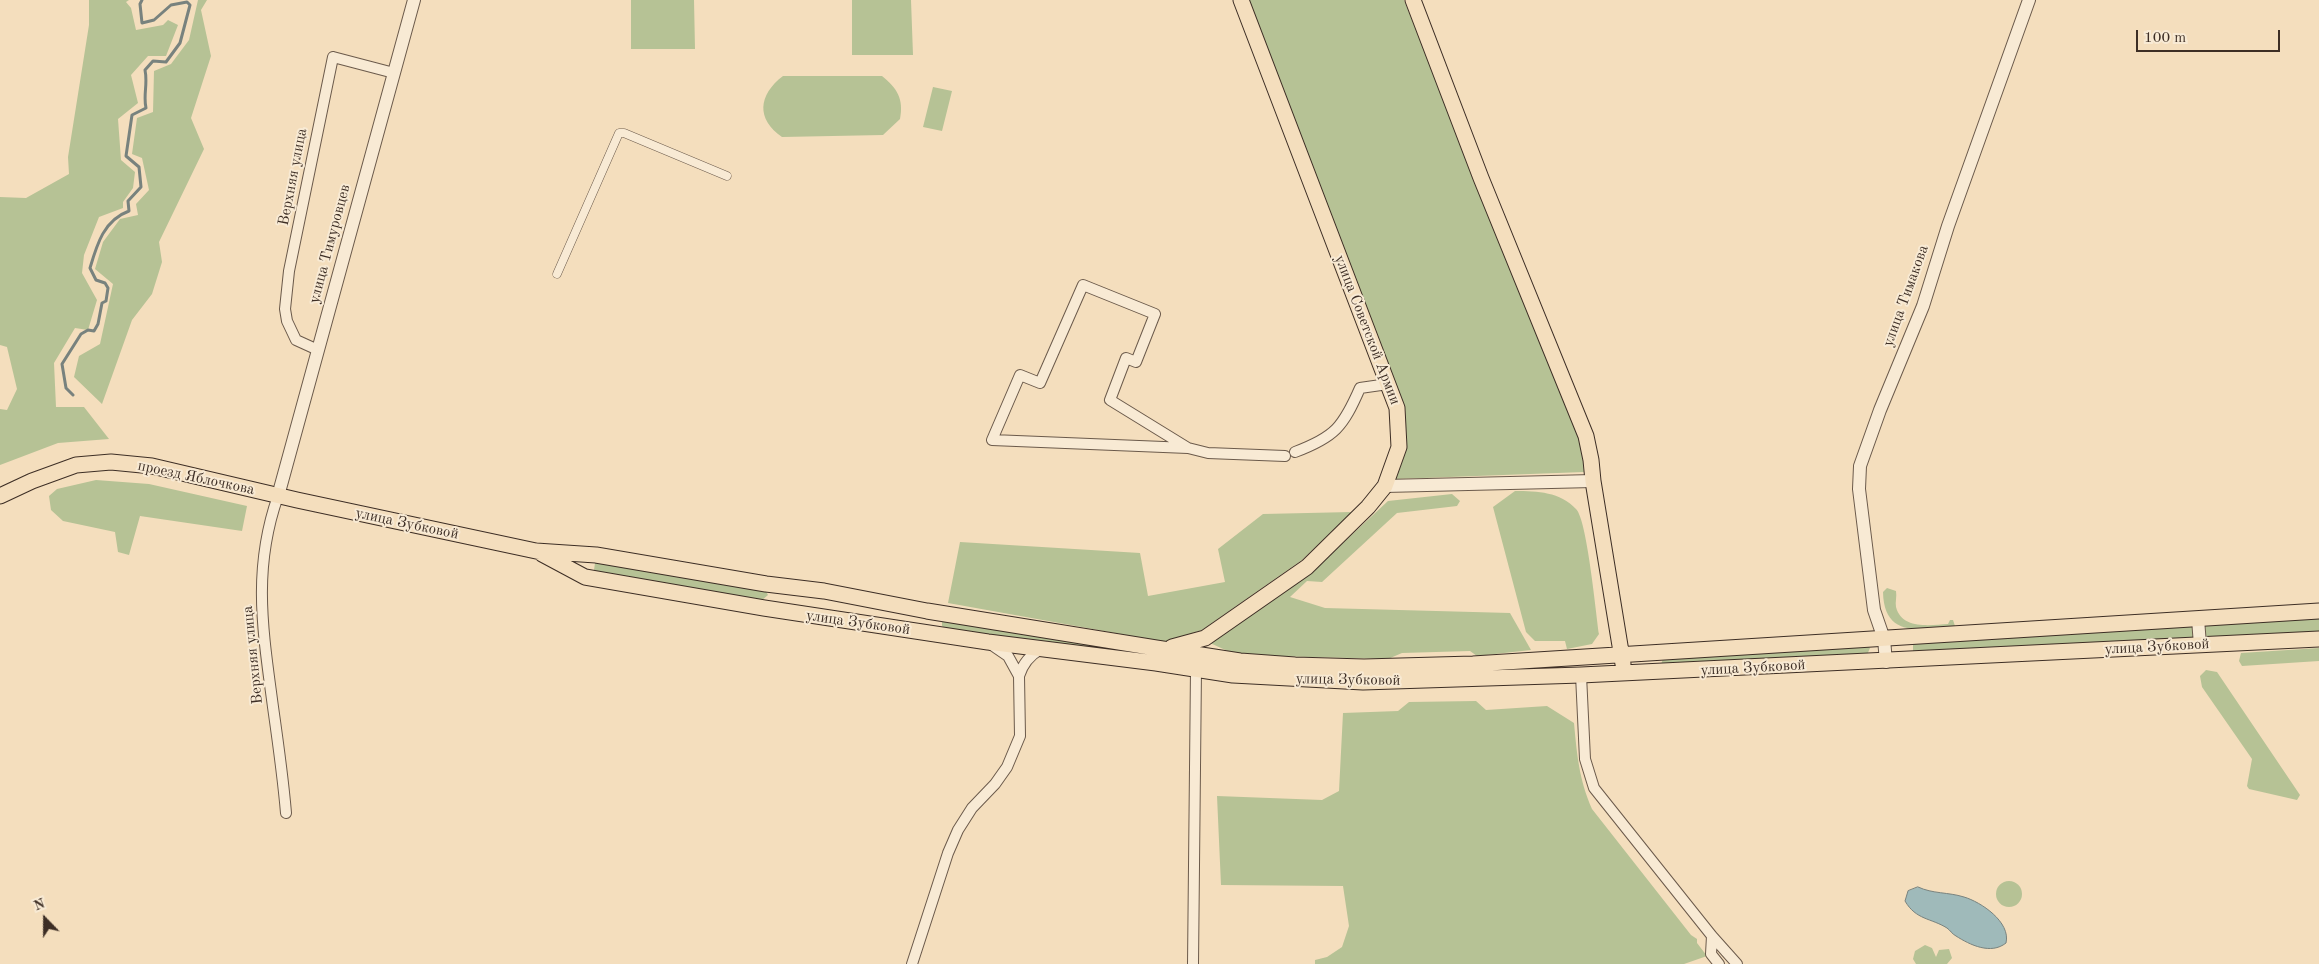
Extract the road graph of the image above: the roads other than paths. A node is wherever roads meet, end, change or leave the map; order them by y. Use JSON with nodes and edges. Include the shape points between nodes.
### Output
{"nodes":[{"id":1,"x":414,"y":0,"type":"edge"},
{"id":2,"x":1241,"y":0,"type":"edge"},
{"id":3,"x":1412,"y":0,"type":"edge"},
{"id":4,"x":2029,"y":0,"type":"edge"},
{"id":5,"x":394,"y":72,"type":"junction"},
{"id":6,"x":726,"y":176,"type":"dead end"},
{"id":7,"x":557,"y":274,"type":"dead end"},
{"id":8,"x":318,"y":350,"type":"junction"},
{"id":9,"x":1388,"y":384,"type":"junction"},
{"id":10,"x":1188,"y":448,"type":"junction"},
{"id":11,"x":1593,"y":481,"type":"junction"},
{"id":12,"x":1385,"y":486,"type":"junction"},
{"id":13,"x":0,"y":496,"type":"edge"},
{"id":14,"x":278,"y":496,"type":"junction"},
{"id":15,"x":536,"y":551,"type":"junction"},
{"id":16,"x":596,"y":555,"type":"junction"},
{"id":17,"x":585,"y":576,"type":"junction"},
{"id":18,"x":766,"y":584,"type":"junction"},
{"id":19,"x":794,"y":586,"type":"junction"},
{"id":20,"x":824,"y":591,"type":"junction"},
{"id":21,"x":764,"y":608,"type":"junction"},
{"id":22,"x":789,"y":612,"type":"junction"},
{"id":23,"x":2319,"y":612,"type":"edge"},
{"id":24,"x":944,"y":613,"type":"junction"},
{"id":25,"x":819,"y":618,"type":"junction"},
{"id":26,"x":2198,"y":619,"type":"junction"},
{"id":27,"x":937,"y":634,"type":"junction"},
{"id":28,"x":1205,"y":638,"type":"junction"},
{"id":29,"x":1884,"y":638,"type":"junction"},
{"id":30,"x":2319,"y":638,"type":"edge"},
{"id":31,"x":988,"y":642,"type":"junction"},
{"id":32,"x":2200,"y":645,"type":"junction"},
{"id":33,"x":1042,"y":649,"type":"junction"},
{"id":34,"x":1165,"y":649,"type":"junction"},
{"id":35,"x":1191,"y":653,"type":"junction"},
{"id":36,"x":1622,"y":656,"type":"junction"},
{"id":37,"x":1886,"y":662,"type":"junction"},
{"id":38,"x":1192,"y":669,"type":"junction"},
{"id":39,"x":1625,"y":673,"type":"junction"},
{"id":40,"x":1019,"y":676,"type":"junction"},
{"id":41,"x":1581,"y":676,"type":"junction"},
{"id":42,"x":286,"y":813,"type":"dead end"},
{"id":43,"x":1712,"y":936,"type":"junction"},
{"id":44,"x":912,"y":964,"type":"edge"},
{"id":45,"x":1193,"y":964,"type":"edge"},
{"id":46,"x":1719,"y":964,"type":"edge"},
{"id":47,"x":1737,"y":964,"type":"edge"}],
"edges":[{"from":1,"to":5,"type":"street","name":"улица Тимуровцев"},
{"from":2,"to":9,"type":"main road","name":"улица Советской Армии"},
{"from":3,"to":11,"type":"main road","via":[[1586,436]]},
{"from":4,"to":29,"type":"street","name":"улица Тимакова","via":[[1948,226],[1923,306],[1860,466],[1859,489],[1874,610]]},
{"from":5,"to":8,"type":"street","name":"улица Тимуровцев"},
{"from":5,"to":8,"type":"street","name":"Верхняя улица","via":[[333,57],[289,271],[285,309],[296,340]]},
{"from":6,"to":7,"type":"street","via":[[619,133]]},
{"from":8,"to":14,"type":"street","name":"улица Тимуровцев"},
{"from":9,"to":10,"type":"street","via":[[1360,388],[1344,422],[1320,443],[1290,454],[1208,452]]},
{"from":9,"to":12,"type":"main road","name":"улица Советской Армии","via":[[1397,408],[1399,447]]},
{"from":10,"to":10,"type":"street","via":[[1012,441],[992,440],[1020,375],[1040,383],[1082,285],[1155,314],[1136,362],[1126,358],[1110,400]]},
{"from":11,"to":12,"type":"street"},
{"from":11,"to":36,"type":"main road"},
{"from":12,"to":28,"type":"main road","name":"улица Советской Армии","via":[[1307,567]]},
{"from":13,"to":14,"type":"main road","name":"проезд Яблочкова","via":[[76,465],[111,462],[152,466]]},
{"from":14,"to":15,"type":"main road","name":"улица Зубковой"},
{"from":14,"to":42,"type":"street","name":"Верхняя улица","via":[[268,524],[262,562],[261,607]]},
{"from":15,"to":16,"type":"main road","name":"улица Зубковой"},
{"from":15,"to":17,"type":"main road","name":"улица Зубковой"},
{"from":16,"to":17,"type":"main road","via":[[583,559],[580,568]]},
{"from":16,"to":18,"type":"main road","name":"улица Зубковой"},
{"from":17,"to":21,"type":"main road","name":"улица Зубковой"},
{"from":18,"to":19,"type":"main road","name":"улица Зубковой"},
{"from":18,"to":21,"type":"main road","via":[[773,591],[773,602]]},
{"from":19,"to":20,"type":"main road","name":"улица Зубковой"},
{"from":19,"to":22,"type":"main road","via":[[782,593],[781,603]]},
{"from":20,"to":24,"type":"main road","name":"улица Зубковой"},
{"from":20,"to":25,"type":"main road"},
{"from":21,"to":22,"type":"main road","name":"улица Зубковой"},
{"from":22,"to":25,"type":"main road","name":"улица Зубковой"},
{"from":23,"to":26,"type":"main road","name":"улица Зубковой"},
{"from":24,"to":27,"type":"main road","via":[[931,616],[929,624]]},
{"from":24,"to":34,"type":"main road","name":"улица Зубковой"},
{"from":25,"to":27,"type":"main road","name":"улица Зубковой"},
{"from":26,"to":29,"type":"main road","name":"улица Зубковой"},
{"from":26,"to":32,"type":"street"},
{"from":27,"to":31,"type":"main road","name":"улица Зубковой"},
{"from":28,"to":34,"type":"main road","name":"улица Советской Армии"},
{"from":28,"to":35,"type":"main road"},
{"from":29,"to":36,"type":"main road","name":"улица Зубковой"},
{"from":29,"to":37,"type":"street","name":"улица Тимакова"},
{"from":30,"to":32,"type":"main road","name":"улица Зубковой"},
{"from":31,"to":33,"type":"main road","name":"улица Зубковой"},
{"from":31,"to":40,"type":"street","via":[[1008,656]]},
{"from":32,"to":37,"type":"main road","name":"улица Зубковой"},
{"from":33,"to":38,"type":"main road","name":"улица Зубковой"},
{"from":33,"to":40,"type":"street","via":[[1030,656]]},
{"from":34,"to":35,"type":"main road","name":"улица Зубковой"},
{"from":35,"to":36,"type":"main road","name":"улица Зубковой","via":[[1240,661],[1364,667]]},
{"from":35,"to":38,"type":"main road"},
{"from":36,"to":39,"type":"main road"},
{"from":37,"to":39,"type":"main road","name":"улица Зубковой"},
{"from":38,"to":41,"type":"main road","name":"улица Зубковой","via":[[1233,675],[1363,682]]},
{"from":38,"to":45,"type":"street"},
{"from":39,"to":41,"type":"main road","name":"улица Зубковой"},
{"from":40,"to":44,"type":"street","via":[[1022,720],[1016,751],[995,784],[972,808],[958,830]]},
{"from":41,"to":43,"type":"street","via":[[1585,759],[1594,788]]},
{"from":43,"to":46,"type":"street","via":[[1711,954]]},
{"from":43,"to":47,"type":"street"}]}
